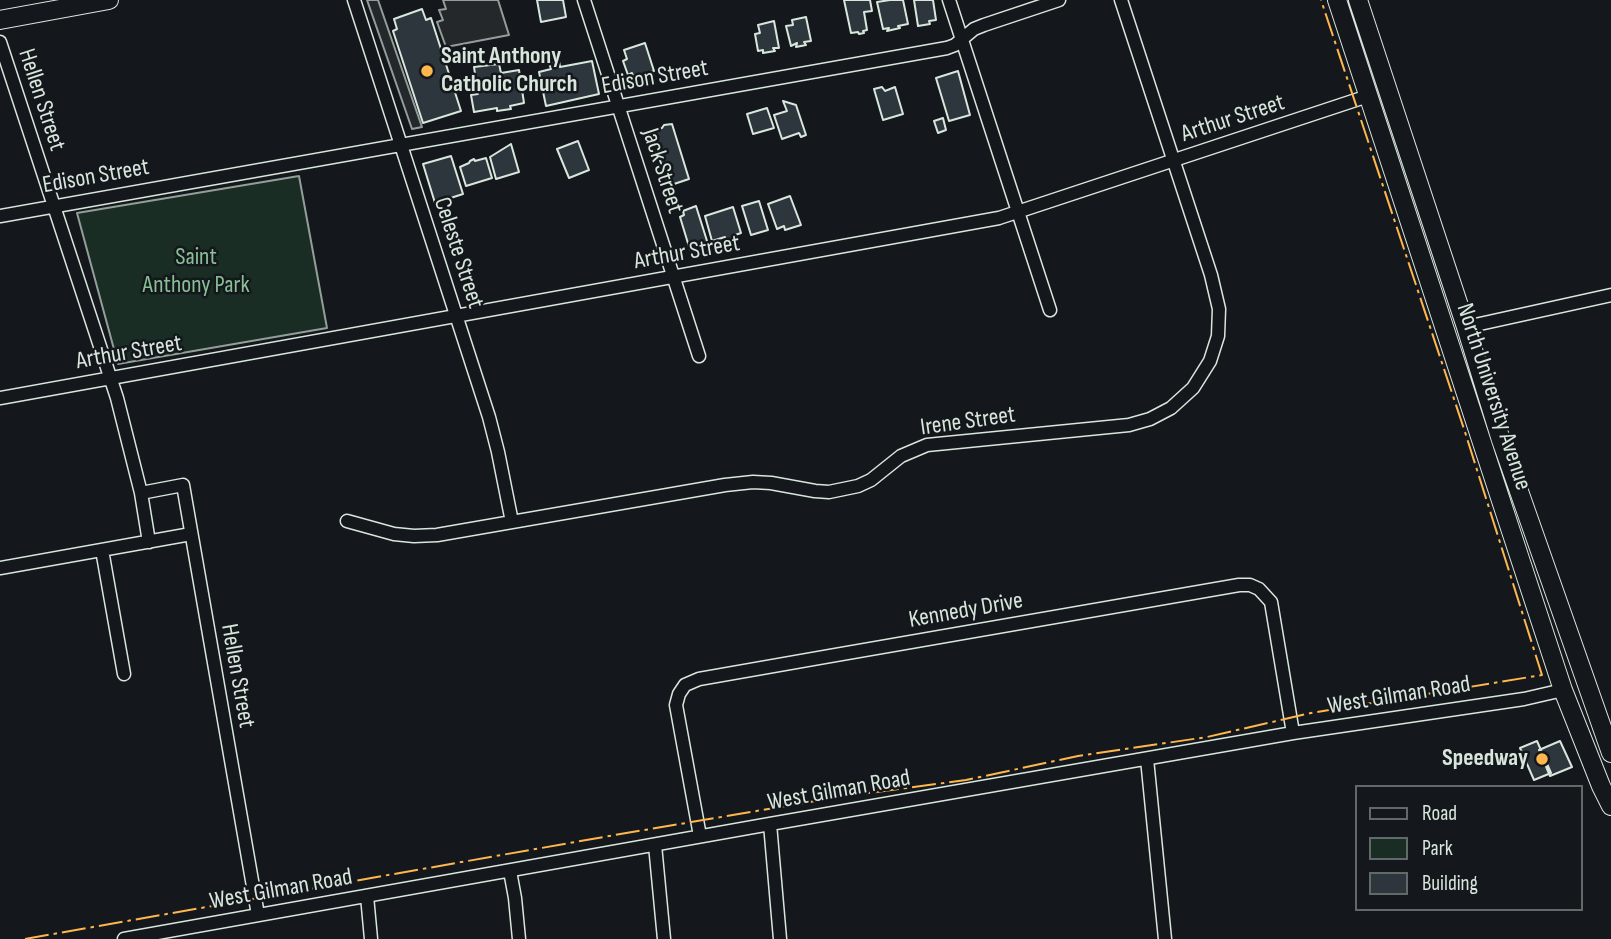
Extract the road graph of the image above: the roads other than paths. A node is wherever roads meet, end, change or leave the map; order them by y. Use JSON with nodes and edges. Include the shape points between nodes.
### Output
{"nodes":[{"id":1,"x":109,"y":0,"type":"edge"},
{"id":2,"x":354,"y":0,"type":"edge"},
{"id":3,"x":584,"y":0,"type":"edge"},
{"id":4,"x":950,"y":0,"type":"edge"},
{"id":5,"x":1059,"y":0,"type":"edge"},
{"id":6,"x":1121,"y":0,"type":"edge"},
{"id":7,"x":1337,"y":0,"type":"edge"},
{"id":8,"x":1358,"y":0,"type":"edge"},
{"id":9,"x":0,"y":20,"type":"edge"},
{"id":10,"x":962,"y":39,"type":"junction"},
{"id":11,"x":0,"y":42,"type":"edge"},
{"id":12,"x":1368,"y":96,"type":"junction"},
{"id":13,"x":619,"y":106,"type":"junction"},
{"id":14,"x":401,"y":145,"type":"junction"},
{"id":15,"x":1174,"y":161,"type":"junction"},
{"id":16,"x":55,"y":206,"type":"junction"},
{"id":17,"x":1018,"y":212,"type":"junction"},
{"id":18,"x":0,"y":216,"type":"edge"},
{"id":19,"x":674,"y":276,"type":"junction"},
{"id":20,"x":1611,"y":295,"type":"edge"},
{"id":21,"x":1050,"y":310,"type":"dead end"},
{"id":22,"x":457,"y":315,"type":"junction"},
{"id":23,"x":1466,"y":327,"type":"junction"},
{"id":24,"x":699,"y":356,"type":"dead end"},
{"id":25,"x":110,"y":378,"type":"junction"},
{"id":26,"x":0,"y":398,"type":"edge"},
{"id":27,"x":141,"y":493,"type":"junction"},
{"id":28,"x":347,"y":522,"type":"dead end"},
{"id":29,"x":512,"y":522,"type":"junction"},
{"id":30,"x":191,"y":534,"type":"junction"},
{"id":31,"x":149,"y":542,"type":"junction"},
{"id":32,"x":102,"y":550,"type":"junction"},
{"id":33,"x":0,"y":568,"type":"edge"},
{"id":34,"x":124,"y":674,"type":"dead end"},
{"id":35,"x":1563,"y":690,"type":"junction"},
{"id":36,"x":1293,"y":733,"type":"junction"},
{"id":37,"x":1611,"y":753,"type":"edge"},
{"id":38,"x":1147,"y":758,"type":"junction"},
{"id":39,"x":1611,"y":806,"type":"edge"},
{"id":40,"x":770,"y":824,"type":"junction"},
{"id":41,"x":700,"y":836,"type":"junction"},
{"id":42,"x":655,"y":845,"type":"junction"},
{"id":43,"x":510,"y":871,"type":"junction"},
{"id":44,"x":367,"y":896,"type":"junction"},
{"id":45,"x":258,"y":915,"type":"junction"},
{"id":46,"x":200,"y":925,"type":"junction"},
{"id":47,"x":124,"y":939,"type":"edge"},
{"id":48,"x":201,"y":939,"type":"edge"},
{"id":49,"x":371,"y":939,"type":"edge"},
{"id":50,"x":519,"y":939,"type":"edge"},
{"id":51,"x":664,"y":939,"type":"edge"},
{"id":52,"x":780,"y":939,"type":"edge"},
{"id":53,"x":1165,"y":939,"type":"edge"}],
"edges":[{"from":1,"to":9,"type":"main road"},
{"from":2,"to":14,"type":"street","name":"Celeste Street"},
{"from":3,"to":13,"type":"street","name":"Jack Street"},
{"from":4,"to":10,"type":"street"},
{"from":5,"to":10,"type":"street","name":"Edison Street","via":[[974,29]]},
{"from":6,"to":15,"type":"street","name":"Irene Street"},
{"from":7,"to":12,"type":"main road","name":"North University Avenue"},
{"from":8,"to":23,"type":"main road","name":"North University Avenue"},
{"from":10,"to":13,"type":"street","name":"Edison Street","via":[[947,48]]},
{"from":10,"to":17,"type":"street"},
{"from":11,"to":16,"type":"street","name":"Hellen Street"},
{"from":12,"to":15,"type":"street","name":"Arthur Street"},
{"from":12,"to":35,"type":"main road","name":"North University Avenue"},
{"from":13,"to":14,"type":"street","name":"Edison Street"},
{"from":13,"to":19,"type":"street","name":"Jack Street"},
{"from":14,"to":16,"type":"street","name":"Edison Street"},
{"from":14,"to":22,"type":"street","name":"Celeste Street"},
{"from":15,"to":17,"type":"street","name":"Arthur Street"},
{"from":15,"to":29,"type":"street","name":"Irene Street","via":[[1211,275],[1219,328],[1200,379],[1161,414],[1129,425],[927,445],[901,456],[871,480],[838,490],[753,482]]},
{"from":16,"to":18,"type":"street","name":"Edison Street"},
{"from":16,"to":25,"type":"street","name":"Hellen Street"},
{"from":17,"to":19,"type":"street","name":"Arthur Street"},
{"from":17,"to":21,"type":"street"},
{"from":19,"to":22,"type":"street","name":"Arthur Street"},
{"from":19,"to":24,"type":"street","name":"Jack Street"},
{"from":20,"to":23,"type":"street"},
{"from":22,"to":25,"type":"street","name":"Arthur Street"},
{"from":22,"to":29,"type":"street","name":"Celeste Street","via":[[498,452]]},
{"from":23,"to":37,"type":"main road","name":"North University Avenue"},
{"from":25,"to":26,"type":"street","name":"Arthur Street"},
{"from":25,"to":27,"type":"street","name":"Hellen Street"},
{"from":27,"to":30,"type":"street","name":"Hellen Street","via":[[183,485]]},
{"from":27,"to":31,"type":"street","name":"Hellen Street"},
{"from":28,"to":29,"type":"street","name":"Irene Street","via":[[414,537]]},
{"from":30,"to":31,"type":"street"},
{"from":30,"to":45,"type":"street","name":"Hellen Street"},
{"from":31,"to":32,"type":"street"},
{"from":32,"to":33,"type":"street"},
{"from":32,"to":34,"type":"street"},
{"from":35,"to":36,"type":"street","name":"West Gilman Road"},
{"from":35,"to":39,"type":"main road","name":"North University Avenue"},
{"from":36,"to":38,"type":"street","name":"West Gilman Road"},
{"from":36,"to":41,"type":"street","name":"Kennedy Drive","via":[[1271,602],[1250,585],[843,653],[685,685],[676,705]]},
{"from":38,"to":40,"type":"street","name":"West Gilman Road"},
{"from":38,"to":53,"type":"street"},
{"from":40,"to":41,"type":"street","name":"West Gilman Road"},
{"from":40,"to":52,"type":"street"},
{"from":41,"to":42,"type":"street","name":"West Gilman Road"},
{"from":42,"to":43,"type":"street","name":"West Gilman Road"},
{"from":42,"to":51,"type":"street"},
{"from":43,"to":44,"type":"street","name":"West Gilman Road"},
{"from":43,"to":50,"type":"street"},
{"from":44,"to":45,"type":"street","name":"West Gilman Road"},
{"from":44,"to":49,"type":"street"},
{"from":45,"to":46,"type":"street","name":"West Gilman Road"},
{"from":46,"to":47,"type":"street","name":"West Gilman Road"},
{"from":46,"to":48,"type":"street"}]}
